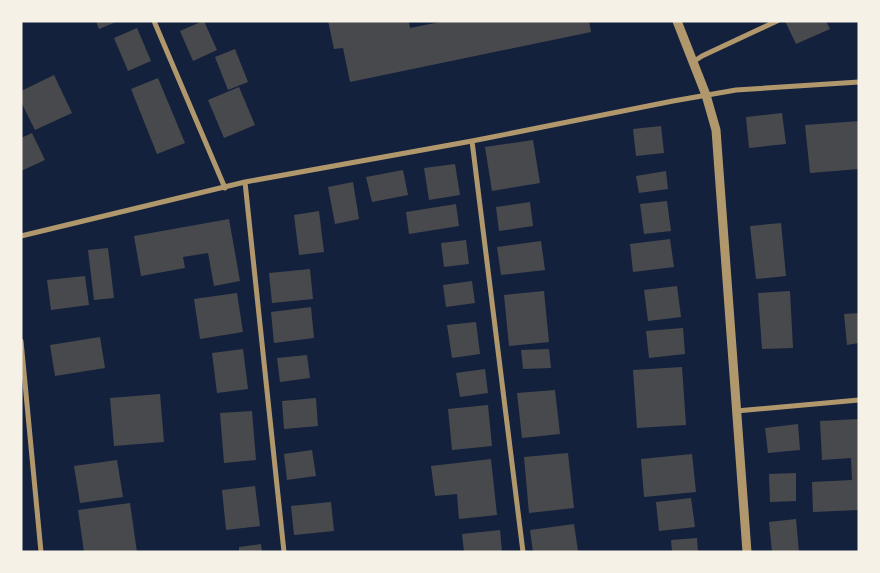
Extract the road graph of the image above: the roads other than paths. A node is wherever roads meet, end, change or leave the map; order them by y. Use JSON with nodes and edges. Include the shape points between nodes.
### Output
{"nodes":[{"id":1,"x":154,"y":21,"type":"edge"},
{"id":2,"x":678,"y":21,"type":"edge"},
{"id":3,"x":776,"y":21,"type":"edge"},
{"id":4,"x":693,"y":62,"type":"junction"},
{"id":5,"x":859,"y":82,"type":"edge"},
{"id":6,"x":706,"y":95,"type":"junction"},
{"id":7,"x":472,"y":141,"type":"junction"},
{"id":8,"x":244,"y":182,"type":"junction"},
{"id":9,"x":225,"y":188,"type":"junction"},
{"id":10,"x":21,"y":236,"type":"edge"},
{"id":11,"x":21,"y":341,"type":"edge"},
{"id":12,"x":859,"y":400,"type":"edge"},
{"id":13,"x":736,"y":411,"type":"junction"},
{"id":14,"x":41,"y":552,"type":"edge"},
{"id":15,"x":284,"y":552,"type":"edge"},
{"id":16,"x":523,"y":552,"type":"edge"},
{"id":17,"x":747,"y":552,"type":"edge"}],
"edges":[{"from":1,"to":9,"type":"street"},
{"from":2,"to":4,"type":"street"},
{"from":3,"to":4,"type":"street"},
{"from":4,"to":6,"type":"street"},
{"from":5,"to":6,"type":"street"},
{"from":6,"to":7,"type":"street"},
{"from":6,"to":13,"type":"street","via":[[716,130]]},
{"from":7,"to":8,"type":"street"},
{"from":7,"to":16,"type":"street"},
{"from":8,"to":9,"type":"street"},
{"from":8,"to":15,"type":"street"},
{"from":9,"to":10,"type":"street"},
{"from":11,"to":14,"type":"street"},
{"from":12,"to":13,"type":"street"},
{"from":13,"to":17,"type":"street"}]}
